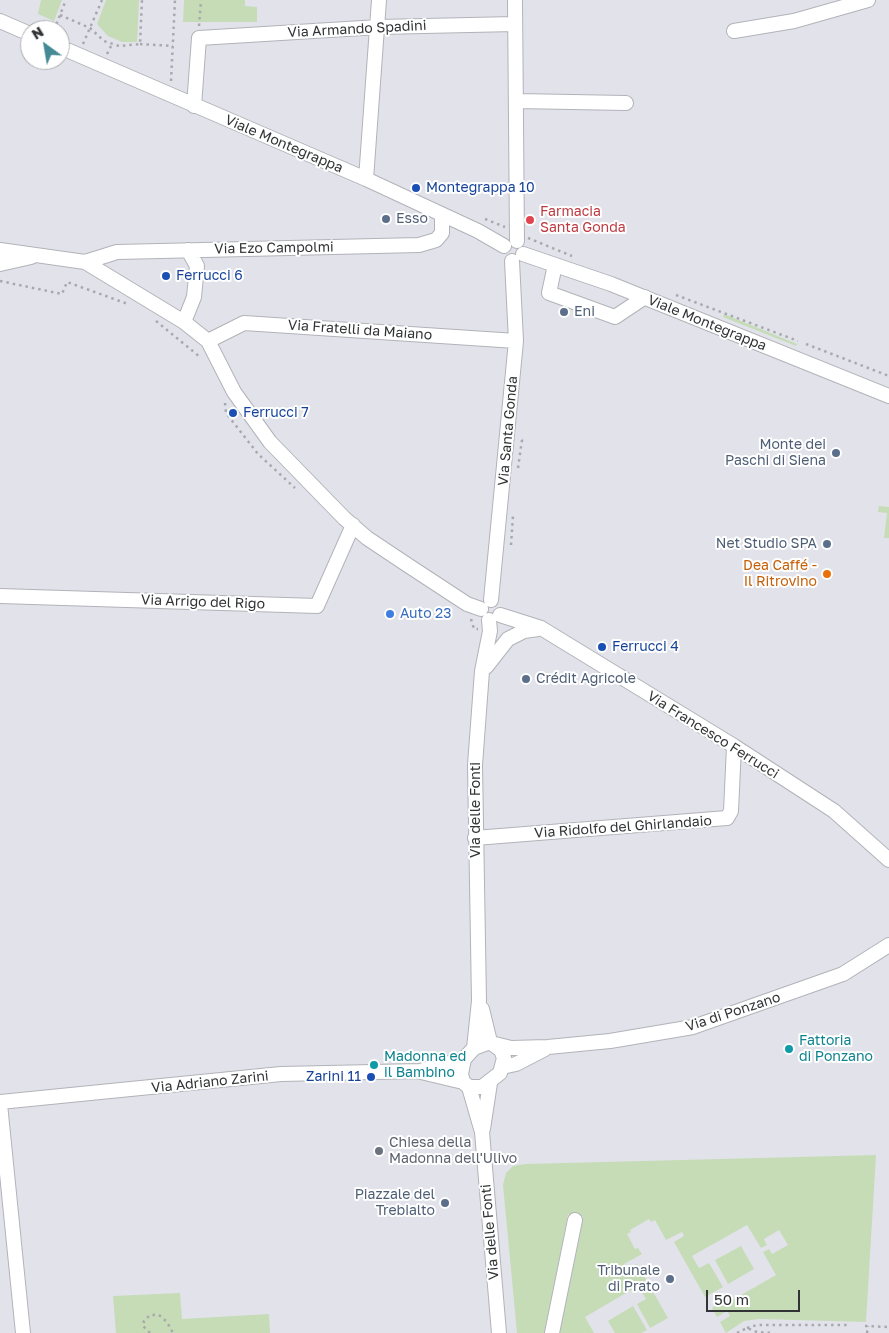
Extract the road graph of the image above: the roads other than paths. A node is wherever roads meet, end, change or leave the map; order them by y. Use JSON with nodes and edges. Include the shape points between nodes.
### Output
{"nodes":[{"id":1,"x":379,"y":0,"type":"edge"},
{"id":2,"x":515,"y":0,"type":"edge"},
{"id":3,"x":868,"y":0,"type":"edge"},
{"id":4,"x":0,"y":21,"type":"edge"},
{"id":5,"x":515,"y":24,"type":"junction"},
{"id":6,"x":379,"y":27,"type":"junction"},
{"id":7,"x":20,"y":30,"type":"edge"},
{"id":8,"x":734,"y":31,"type":"dead end"},
{"id":9,"x":70,"y":52,"type":"edge"},
{"id":10,"x":517,"y":101,"type":"junction"},
{"id":11,"x":626,"y":103,"type":"dead end"},
{"id":12,"x":194,"y":106,"type":"junction"},
{"id":13,"x":366,"y":179,"type":"junction"},
{"id":14,"x":442,"y":215,"type":"junction"},
{"id":15,"x":511,"y":244,"type":"junction"},
{"id":16,"x":0,"y":250,"type":"edge"},
{"id":17,"x":188,"y":250,"type":"junction"},
{"id":18,"x":42,"y":254,"type":"junction"},
{"id":19,"x":518,"y":258,"type":"junction"},
{"id":20,"x":85,"y":262,"type":"junction"},
{"id":21,"x":0,"y":264,"type":"edge"},
{"id":22,"x":555,"y":265,"type":"junction"},
{"id":23,"x":645,"y":298,"type":"junction"},
{"id":24,"x":184,"y":322,"type":"junction"},
{"id":25,"x":516,"y":340,"type":"junction"},
{"id":26,"x":208,"y":341,"type":"junction"},
{"id":27,"x":889,"y":396,"type":"edge"},
{"id":28,"x":353,"y":525,"type":"junction"},
{"id":29,"x":0,"y":596,"type":"edge"},
{"id":30,"x":491,"y":611,"type":"junction"},
{"id":31,"x":541,"y":628,"type":"junction"},
{"id":32,"x":482,"y":672,"type":"junction"},
{"id":33,"x":734,"y":746,"type":"junction"},
{"id":34,"x":475,"y":838,"type":"junction"},
{"id":35,"x":889,"y":860,"type":"edge"},
{"id":36,"x":886,"y":945,"type":"edge"},
{"id":37,"x":480,"y":1001,"type":"junction"},
{"id":38,"x":493,"y":1043,"type":"junction"},
{"id":39,"x":548,"y":1047,"type":"junction"},
{"id":40,"x":474,"y":1048,"type":"junction"},
{"id":41,"x":464,"y":1060,"type":"junction"},
{"id":42,"x":502,"y":1067,"type":"junction"},
{"id":43,"x":420,"y":1071,"type":"junction"},
{"id":44,"x":490,"y":1083,"type":"junction"},
{"id":45,"x":466,"y":1085,"type":"junction"},
{"id":46,"x":0,"y":1103,"type":"edge"},
{"id":47,"x":482,"y":1132,"type":"junction"},
{"id":48,"x":575,"y":1220,"type":"dead end"},
{"id":49,"x":23,"y":1333,"type":"edge"},
{"id":50,"x":499,"y":1333,"type":"edge"},
{"id":51,"x":552,"y":1333,"type":"edge"}],
"edges":[{"from":1,"to":6,"type":"street"},
{"from":2,"to":5,"type":"street"},
{"from":3,"to":8,"type":"street","via":[[794,21]]},
{"from":4,"to":7,"type":"street"},
{"from":5,"to":6,"type":"street","name":"Via Armando Spadini"},
{"from":5,"to":10,"type":"street"},
{"from":6,"to":12,"type":"street","name":"Via Armando Spadini","via":[[199,38]]},
{"from":6,"to":13,"type":"street"},
{"from":9,"to":12,"type":"street","name":"Viale Montegrappa"},
{"from":10,"to":11,"type":"street"},
{"from":10,"to":15,"type":"street"},
{"from":12,"to":13,"type":"street","name":"Viale Montegrappa"},
{"from":13,"to":14,"type":"street","name":"Viale Montegrappa"},
{"from":14,"to":15,"type":"street","name":"Viale Montegrappa"},
{"from":14,"to":17,"type":"street","name":"Via Ezo Campolmi","via":[[442,233],[436,240],[419,245]]},
{"from":15,"to":19,"type":"street","via":[[504,256]]},
{"from":16,"to":18,"type":"street","name":"Via Francesco Ferrucci"},
{"from":17,"to":20,"type":"street","name":"Via Ezo Campolmi","via":[[117,252]]},
{"from":17,"to":24,"type":"street","via":[[197,266],[194,298]]},
{"from":18,"to":20,"type":"street","name":"Via Francesco Ferrucci"},
{"from":18,"to":21,"type":"street"},
{"from":19,"to":22,"type":"street","name":"Viale Montegrappa"},
{"from":19,"to":25,"type":"street","name":"Via Santa Gonda"},
{"from":20,"to":24,"type":"street","name":"Via Francesco Ferrucci"},
{"from":22,"to":23,"type":"street","name":"Viale Montegrappa"},
{"from":22,"to":23,"type":"street","via":[[549,293],[615,317]]},
{"from":23,"to":27,"type":"street","name":"Viale Montegrappa"},
{"from":24,"to":26,"type":"street","name":"Via Francesco Ferrucci"},
{"from":25,"to":26,"type":"street","name":"Via Fratelli da Maiano","via":[[244,323]]},
{"from":25,"to":30,"type":"street","name":"Via Santa Gonda"},
{"from":26,"to":28,"type":"street","name":"Via Francesco Ferrucci","via":[[234,392],[270,442]]},
{"from":28,"to":29,"type":"street","name":"Via Arrigo del Rigo","via":[[316,606]]},
{"from":28,"to":30,"type":"street","name":"Via Francesco Ferrucci","via":[[367,538],[467,604]]},
{"from":30,"to":31,"type":"street","name":"Via Francesco Ferrucci"},
{"from":30,"to":32,"type":"street","name":"Via delle Fonti"},
{"from":31,"to":32,"type":"street","via":[[524,631],[508,639]]},
{"from":31,"to":33,"type":"street","name":"Via Francesco Ferrucci"},
{"from":32,"to":34,"type":"street","name":"Via delle Fonti","via":[[475,765]]},
{"from":33,"to":34,"type":"street","name":"Via Ridolfo del Ghirlandaio","via":[[727,818]]},
{"from":33,"to":35,"type":"street","name":"Via Francesco Ferrucci","via":[[834,811]]},
{"from":34,"to":37,"type":"street","name":"Via delle Fonti"},
{"from":36,"to":39,"type":"street","name":"Via di Ponzano","via":[[843,974],[693,1027],[610,1042]]},
{"from":37,"to":38,"type":"street","name":"Via delle Fonti"},
{"from":37,"to":40,"type":"street","name":"Via delle Fonti"},
{"from":38,"to":39,"type":"street","name":"Via di Ponzano","via":[[511,1048]]},
{"from":38,"to":40,"type":"street"},
{"from":38,"to":42,"type":"street","via":[[504,1058]]},
{"from":39,"to":42,"type":"street","via":[[516,1064]]},
{"from":40,"to":41,"type":"street"},
{"from":41,"to":43,"type":"street"},
{"from":41,"to":45,"type":"street","via":[[461,1074]]},
{"from":42,"to":44,"type":"street"},
{"from":43,"to":45,"type":"street"},
{"from":43,"to":46,"type":"street","name":"Via Adriano Zarini","via":[[281,1074]]},
{"from":44,"to":45,"type":"street","via":[[482,1087]]},
{"from":44,"to":47,"type":"street","name":"Via delle Fonti"},
{"from":45,"to":47,"type":"street","name":"Via delle Fonti"},
{"from":46,"to":49,"type":"street"},
{"from":47,"to":50,"type":"street","name":"Via delle Fonti"},
{"from":48,"to":51,"type":"street"}]}
